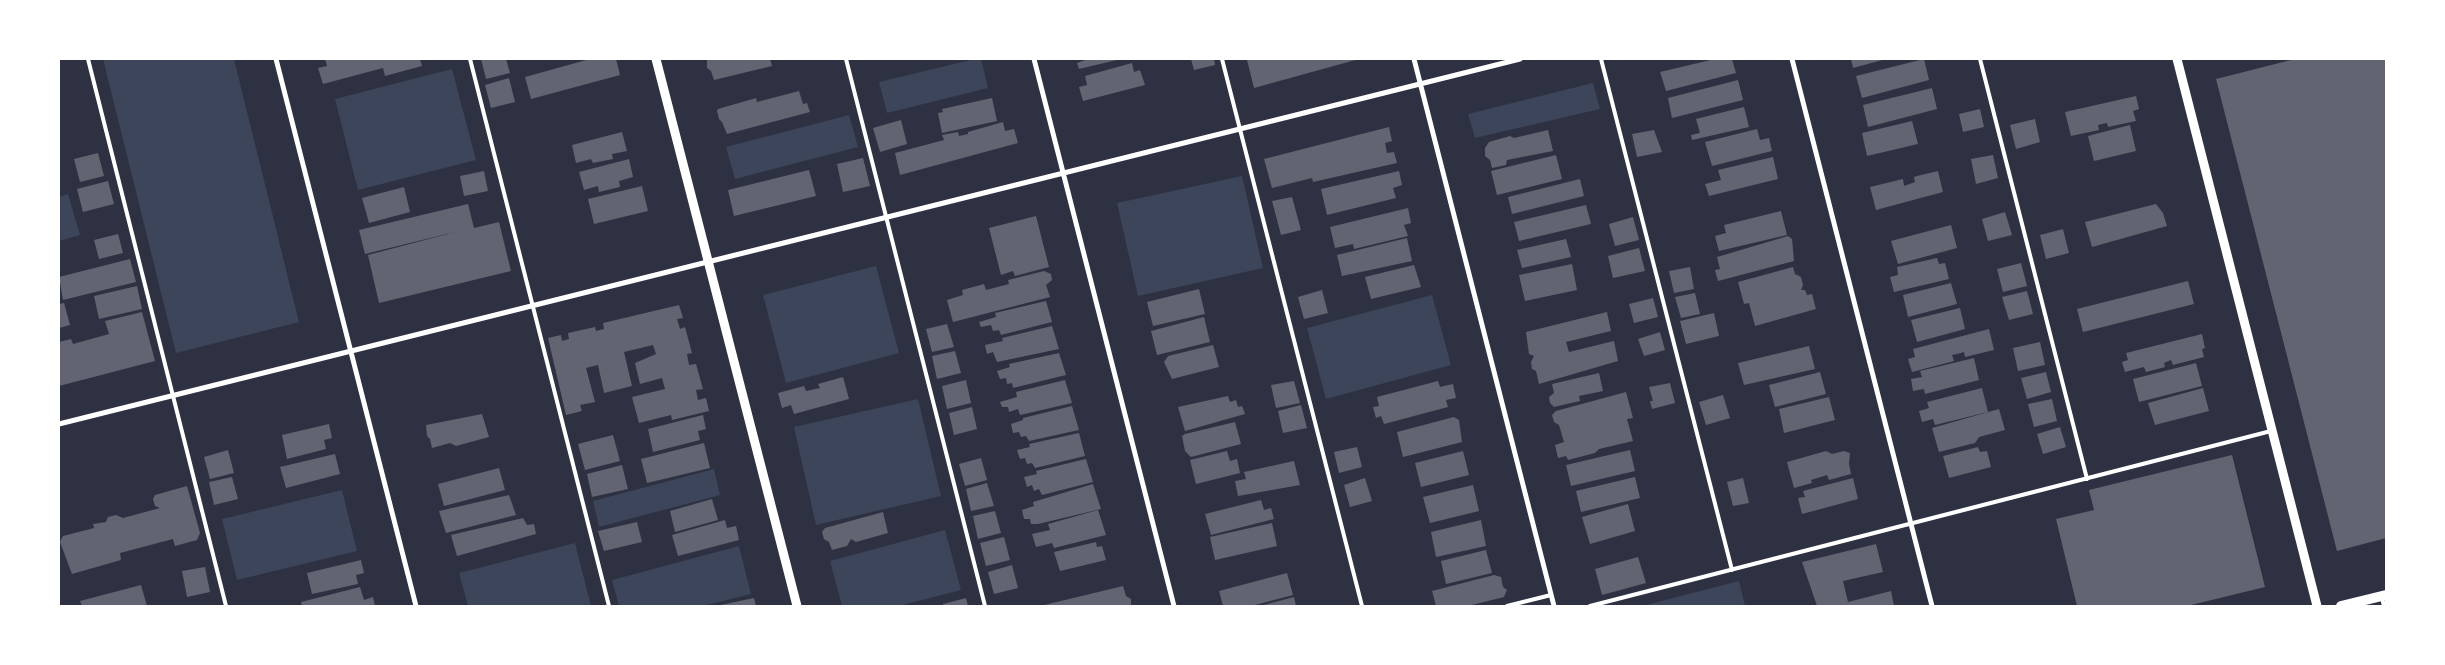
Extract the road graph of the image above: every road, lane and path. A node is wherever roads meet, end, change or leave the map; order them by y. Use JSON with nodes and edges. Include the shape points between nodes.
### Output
{"nodes":[{"id":1,"x":88,"y":59,"type":"edge"},
{"id":2,"x":276,"y":59,"type":"edge"},
{"id":3,"x":470,"y":59,"type":"edge"},
{"id":4,"x":656,"y":59,"type":"edge"},
{"id":5,"x":846,"y":59,"type":"edge"},
{"id":6,"x":1034,"y":59,"type":"edge"},
{"id":7,"x":1222,"y":59,"type":"edge"},
{"id":8,"x":1414,"y":59,"type":"edge"},
{"id":9,"x":1520,"y":59,"type":"edge"},
{"id":10,"x":1601,"y":59,"type":"edge"},
{"id":11,"x":1792,"y":59,"type":"edge"},
{"id":12,"x":1980,"y":59,"type":"edge"},
{"id":13,"x":2177,"y":59,"type":"edge"},
{"id":14,"x":1420,"y":84,"type":"junction"},
{"id":15,"x":1240,"y":129,"type":"junction"},
{"id":16,"x":1063,"y":173,"type":"junction"},
{"id":17,"x":886,"y":217,"type":"junction"},
{"id":18,"x":708,"y":262,"type":"junction"},
{"id":19,"x":533,"y":305,"type":"junction"},
{"id":20,"x":351,"y":351,"type":"junction"},
{"id":21,"x":173,"y":395,"type":"junction"},
{"id":22,"x":59,"y":424,"type":"edge"},
{"id":23,"x":2272,"y":431,"type":"junction"},
{"id":24,"x":2087,"y":479,"type":"junction"},
{"id":25,"x":1911,"y":524,"type":"junction"},
{"id":26,"x":1732,"y":570,"type":"junction"},
{"id":27,"x":1551,"y":595,"type":"junction"},
{"id":28,"x":2384,"y":599,"type":"edge"},
{"id":29,"x":226,"y":606,"type":"edge"},
{"id":30,"x":416,"y":606,"type":"edge"},
{"id":31,"x":610,"y":606,"type":"edge"},
{"id":32,"x":796,"y":606,"type":"edge"},
{"id":33,"x":985,"y":606,"type":"edge"},
{"id":34,"x":1174,"y":606,"type":"edge"},
{"id":35,"x":1362,"y":606,"type":"edge"},
{"id":36,"x":1507,"y":606,"type":"edge"},
{"id":37,"x":1554,"y":606,"type":"edge"},
{"id":38,"x":1590,"y":606,"type":"edge"},
{"id":39,"x":1932,"y":606,"type":"edge"},
{"id":40,"x":2317,"y":606,"type":"edge"},
{"id":41,"x":2341,"y":606,"type":"edge"}],
"edges":[{"from":1,"to":21,"type":"lane"},
{"from":2,"to":20,"type":"street"},
{"from":3,"to":19,"type":"lane"},
{"from":4,"to":18,"type":"street"},
{"from":5,"to":17,"type":"lane"},
{"from":6,"to":16,"type":"street"},
{"from":7,"to":15,"type":"lane"},
{"from":8,"to":14,"type":"street"},
{"from":9,"to":14,"type":"street"},
{"from":10,"to":26,"type":"lane"},
{"from":11,"to":25,"type":"street"},
{"from":12,"to":24,"type":"lane"},
{"from":13,"to":23,"type":"street"},
{"from":14,"to":15,"type":"street"},
{"from":14,"to":27,"type":"street"},
{"from":15,"to":16,"type":"street"},
{"from":15,"to":35,"type":"lane"},
{"from":16,"to":17,"type":"street"},
{"from":16,"to":34,"type":"street"},
{"from":17,"to":18,"type":"street"},
{"from":17,"to":33,"type":"lane"},
{"from":18,"to":19,"type":"street"},
{"from":18,"to":32,"type":"street"},
{"from":19,"to":20,"type":"street"},
{"from":19,"to":31,"type":"lane"},
{"from":20,"to":21,"type":"street"},
{"from":20,"to":30,"type":"street"},
{"from":21,"to":22,"type":"street"},
{"from":21,"to":29,"type":"lane"},
{"from":23,"to":24,"type":"lane"},
{"from":23,"to":40,"type":"street"},
{"from":24,"to":25,"type":"lane"},
{"from":25,"to":26,"type":"lane"},
{"from":25,"to":39,"type":"street"},
{"from":26,"to":38,"type":"lane"},
{"from":27,"to":36,"type":"lane"},
{"from":27,"to":37,"type":"street"},
{"from":28,"to":41,"type":"main road"}]}
